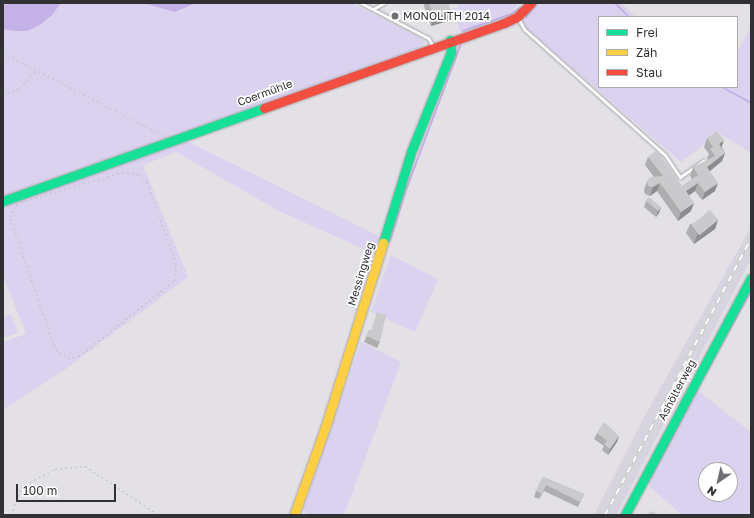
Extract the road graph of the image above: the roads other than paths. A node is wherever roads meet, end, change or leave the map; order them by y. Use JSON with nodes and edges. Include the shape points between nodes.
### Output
{"nodes":[{"id":1,"x":361,"y":3,"type":"edge"},
{"id":2,"x":384,"y":3,"type":"edge"},
{"id":3,"x":531,"y":3,"type":"edge"},
{"id":4,"x":373,"y":9,"type":"junction"},
{"id":5,"x":517,"y":17,"type":"junction"},
{"id":6,"x":450,"y":40,"type":"junction"},
{"id":7,"x":433,"y":46,"type":"junction"},
{"id":8,"x":704,"y":160,"type":"edge"},
{"id":9,"x":3,"y":201,"type":"edge"},
{"id":10,"x":751,"y":278,"type":"edge"},
{"id":11,"x":294,"y":515,"type":"edge"},
{"id":12,"x":625,"y":515,"type":"edge"}],
"edges":[{"from":1,"to":4,"type":"lane"},
{"from":2,"to":4,"type":"lane"},
{"from":3,"to":5,"type":"street","name":"Coermühle"},
{"from":4,"to":7,"type":"lane","via":[[428,38]]},
{"from":5,"to":6,"type":"street","name":"Coermühle"},
{"from":5,"to":8,"type":"lane","via":[[524,28],[665,155],[680,178]]},
{"from":6,"to":7,"type":"street","name":"Coermühle"},
{"from":6,"to":11,"type":"street","name":"Messingweg","via":[[451,52],[411,152],[326,424]]},
{"from":7,"to":9,"type":"street","name":"Coermühle"},
{"from":10,"to":12,"type":"street","name":"Ashölterweg"}]}
